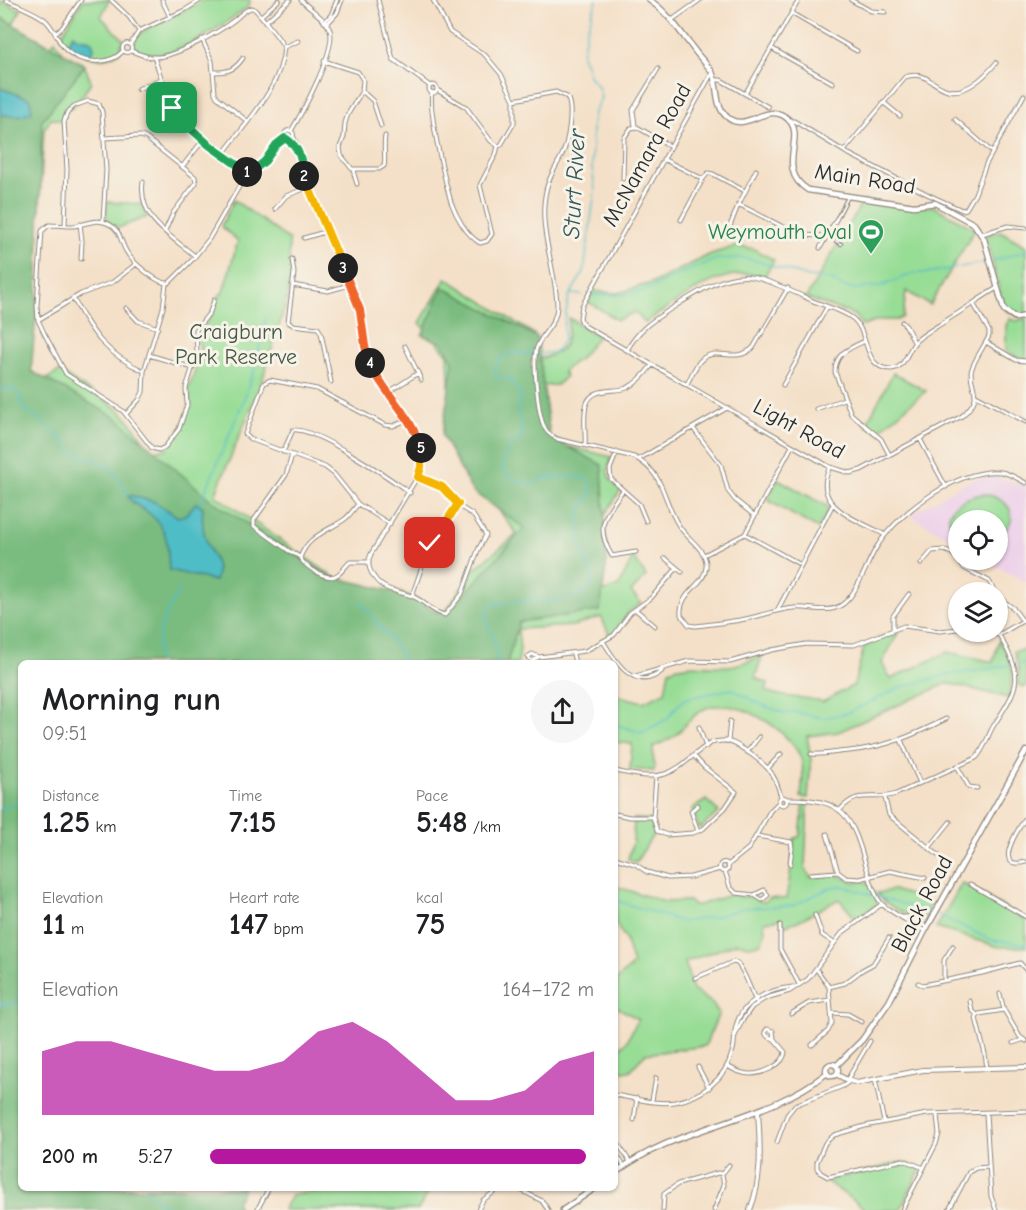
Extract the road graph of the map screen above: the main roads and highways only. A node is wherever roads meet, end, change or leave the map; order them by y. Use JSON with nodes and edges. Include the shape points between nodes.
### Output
{"nodes":[{"id":1,"x":649,"y":0,"type":"edge"},
{"id":2,"x":1026,"y":316,"type":"edge"},
{"id":3,"x":1026,"y":751,"type":"edge"},
{"id":4,"x":836,"y":1066,"type":"junction"},
{"id":5,"x":827,"y":1073,"type":"junction"},
{"id":6,"x":618,"y":1171,"type":"edge"},
{"id":7,"x":591,"y":1191,"type":"edge"},
{"id":8,"x":565,"y":1210,"type":"edge"}],
"edges":[{"from":1,"to":2,"type":"main road","name":"Main Road","via":[[671,20],[712,73],[719,106],[731,120],[745,122],[776,112],[790,121],[792,170],[800,184],[808,190],[914,206],[936,201],[974,224],[982,234],[1002,305],[1009,315]]},
{"from":3,"to":4,"type":"main road","name":"Black Road","via":[[889,1002],[862,1040]]},
{"from":4,"to":5,"type":"main road","via":[[829,1064]]},
{"from":4,"to":5,"type":"main road","via":[[836,1074]]},
{"from":5,"to":6,"type":"main road","via":[[792,1097],[650,1149]]},
{"from":7,"to":8,"type":"main road"}]}
